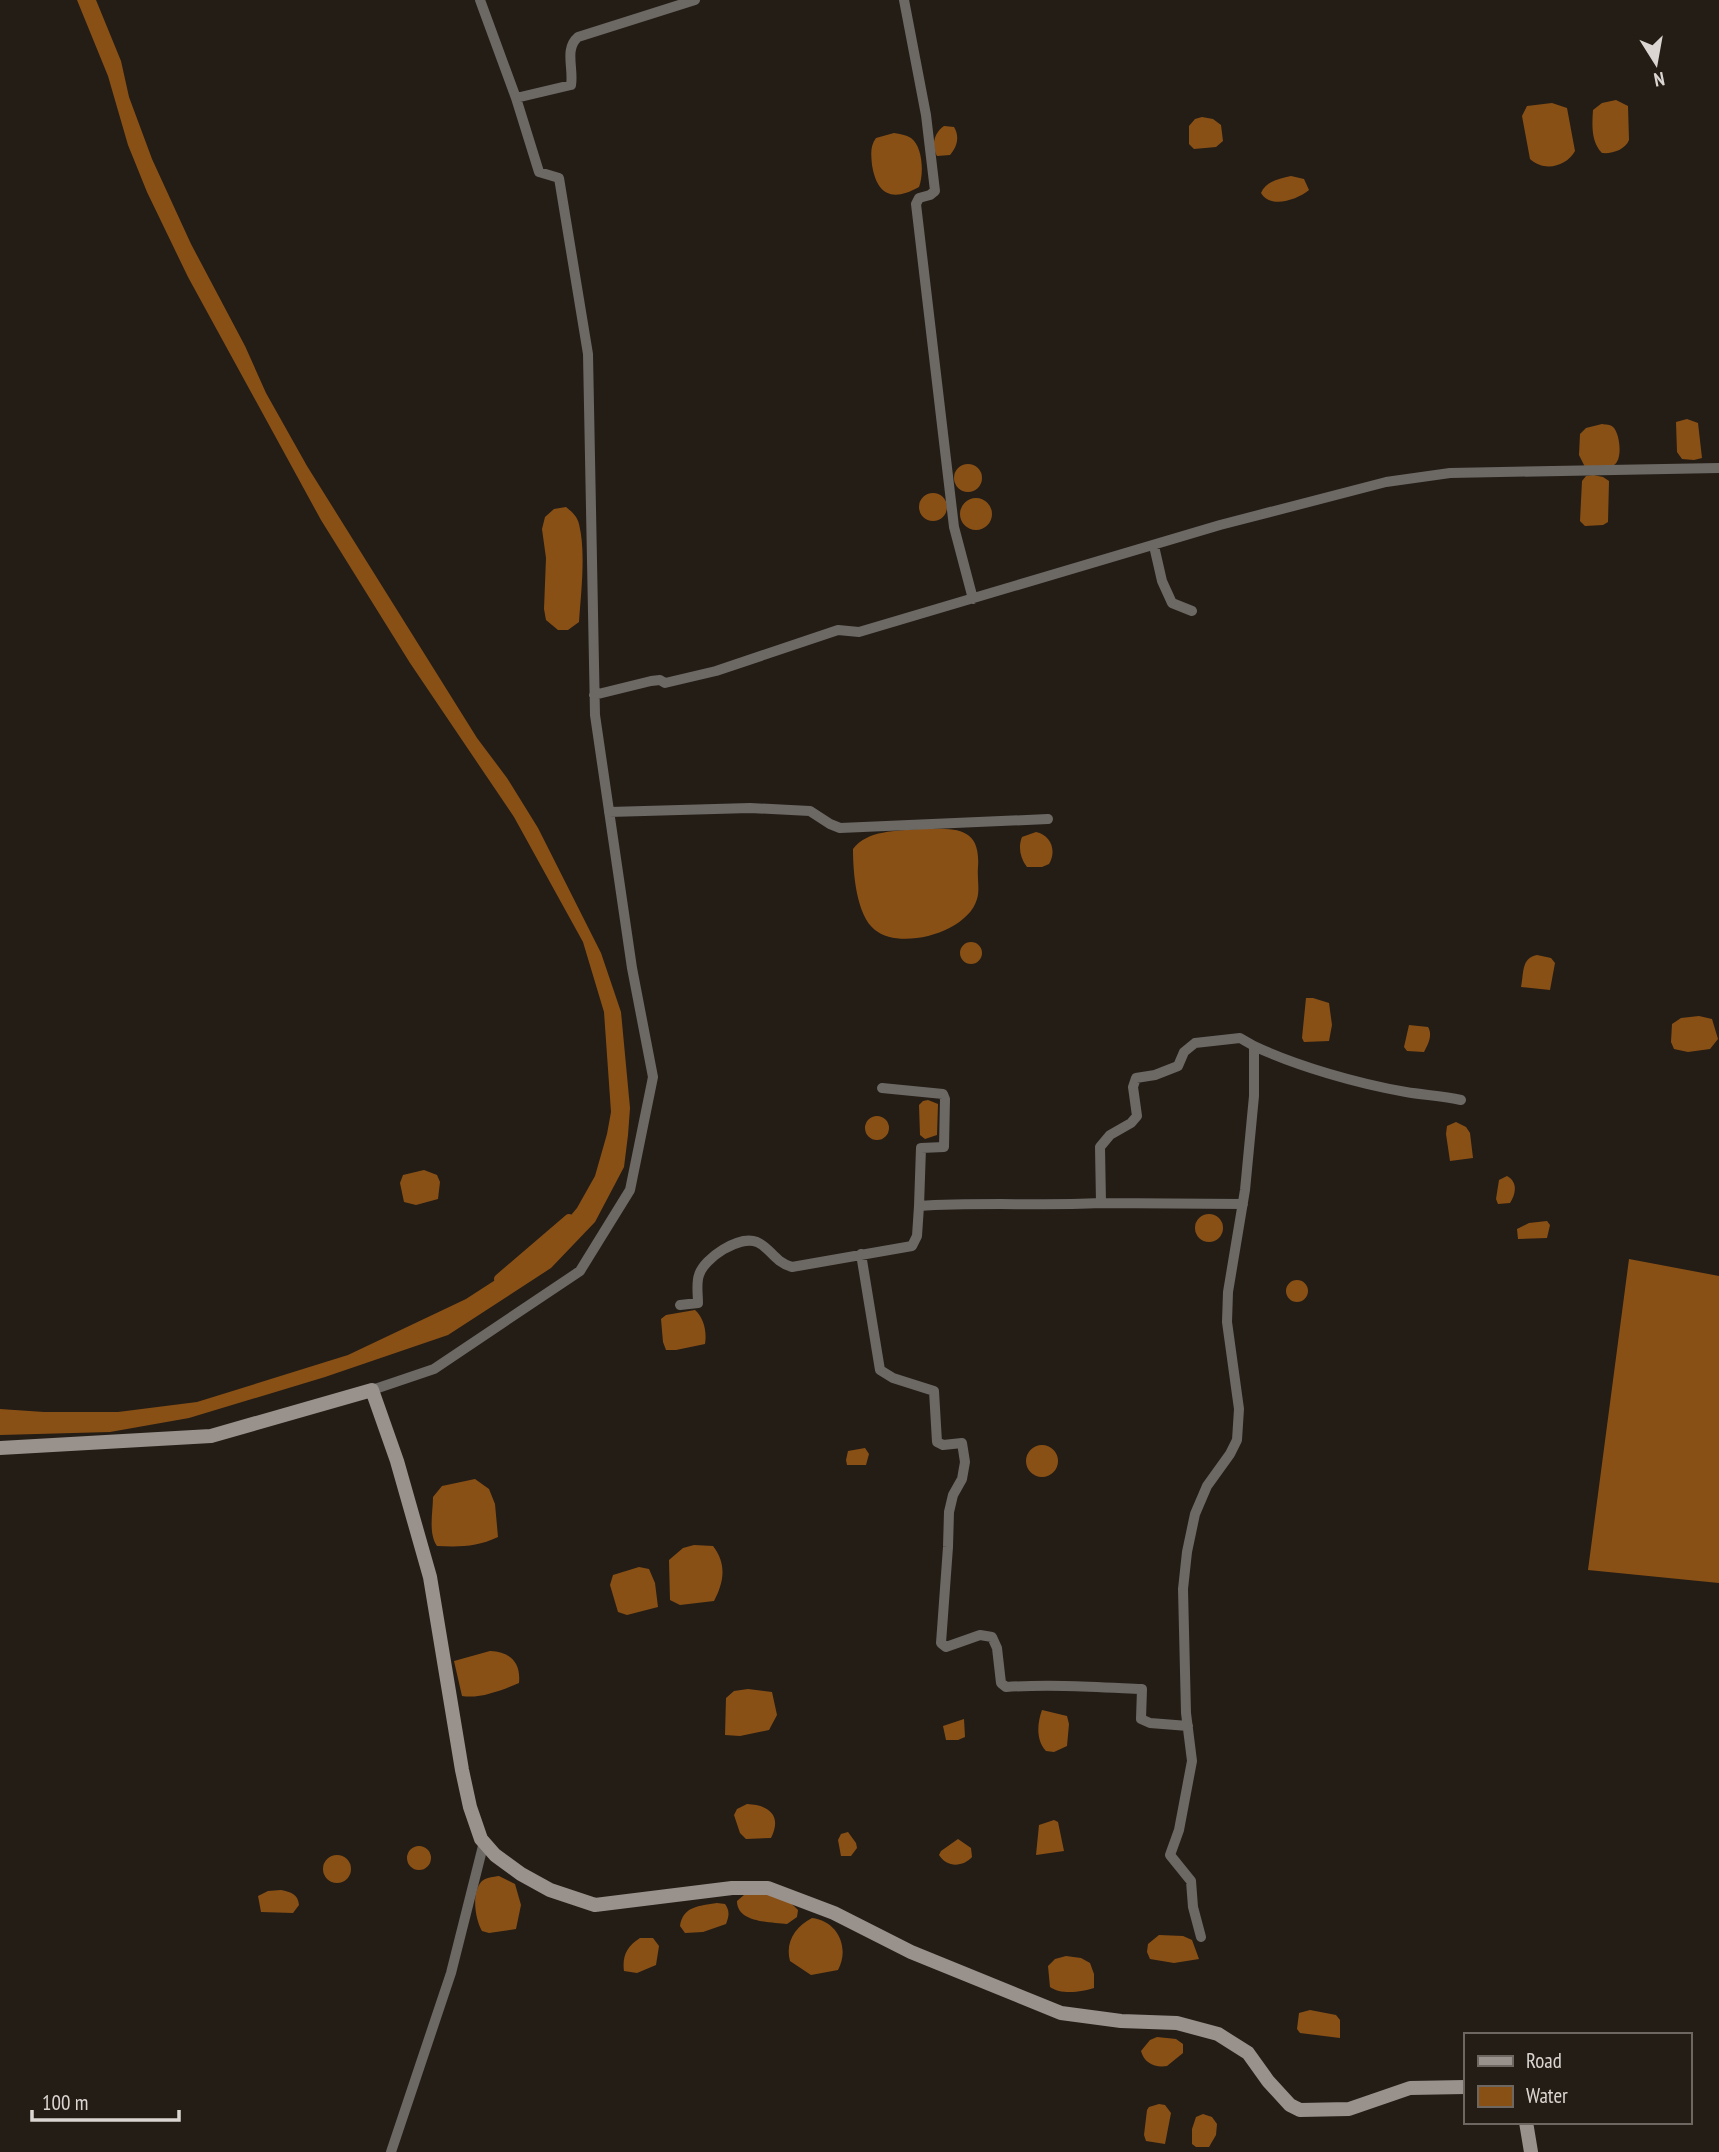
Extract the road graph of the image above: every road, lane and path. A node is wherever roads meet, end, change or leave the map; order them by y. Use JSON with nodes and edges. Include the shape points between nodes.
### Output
{"nodes":[{"id":1,"x":481,"y":0,"type":"edge"},
{"id":2,"x":695,"y":0,"type":"edge"},
{"id":3,"x":904,"y":0,"type":"edge"},
{"id":4,"x":516,"y":98,"type":"junction"},
{"id":5,"x":1719,"y":468,"type":"edge"},
{"id":6,"x":1154,"y":546,"type":"junction"},
{"id":7,"x":973,"y":599,"type":"junction"},
{"id":8,"x":1192,"y":611,"type":"dead end"},
{"id":9,"x":594,"y":695,"type":"junction"},
{"id":10,"x":609,"y":813,"type":"junction"},
{"id":11,"x":1048,"y":819,"type":"dead end"},
{"id":12,"x":1254,"y":1046,"type":"junction"},
{"id":13,"x":882,"y":1088,"type":"dead end"},
{"id":14,"x":1461,"y":1100,"type":"dead end"},
{"id":15,"x":1101,"y":1203,"type":"junction"},
{"id":16,"x":1243,"y":1204,"type":"junction"},
{"id":17,"x":919,"y":1206,"type":"junction"},
{"id":18,"x":861,"y":1254,"type":"junction"},
{"id":19,"x":680,"y":1305,"type":"dead end"},
{"id":20,"x":372,"y":1390,"type":"junction"},
{"id":21,"x":0,"y":1448,"type":"edge"},
{"id":22,"x":1188,"y":1726,"type":"junction"},
{"id":23,"x":484,"y":1842,"type":"junction"},
{"id":24,"x":1201,"y":1937,"type":"dead end"},
{"id":25,"x":1464,"y":2087,"type":"edge"},
{"id":26,"x":1526,"y":2124,"type":"edge"},
{"id":27,"x":391,"y":2152,"type":"edge"},
{"id":28,"x":1531,"y":2152,"type":"edge"}],
"edges":[{"from":1,"to":4,"type":"street"},
{"from":2,"to":4,"type":"street","via":[[578,37],[570,48],[571,85]]},
{"from":3,"to":7,"type":"street","via":[[926,115],[934,191],[916,204],[954,527]]},
{"from":4,"to":9,"type":"street","via":[[539,172],[559,178],[588,354]]},
{"from":5,"to":6,"type":"street","via":[[1450,473],[1386,482]]},
{"from":6,"to":7,"type":"street"},
{"from":6,"to":8,"type":"street","via":[[1172,603]]},
{"from":7,"to":9,"type":"street","via":[[859,632],[838,630],[716,671]]},
{"from":9,"to":10,"type":"street"},
{"from":10,"to":11,"type":"street","via":[[750,808],[810,811],[840,828]]},
{"from":10,"to":20,"type":"street","via":[[653,1077],[630,1190],[580,1271],[434,1369]]},
{"from":12,"to":14,"type":"street","via":[[1353,1079]]},
{"from":12,"to":15,"type":"street","via":[[1240,1038],[1195,1043],[1178,1066],[1136,1078],[1137,1116],[1100,1147]]},
{"from":12,"to":16,"type":"street"},
{"from":13,"to":17,"type":"street","via":[[943,1094],[945,1099],[944,1147],[921,1148]]},
{"from":15,"to":16,"type":"street"},
{"from":15,"to":17,"type":"street"},
{"from":16,"to":22,"type":"street","via":[[1227,1322],[1239,1409],[1237,1440],[1195,1514],[1184,1577]]},
{"from":17,"to":18,"type":"street","via":[[912,1246]]},
{"from":18,"to":19,"type":"street","via":[[792,1267],[779,1263],[757,1242],[742,1240],[714,1256],[699,1275],[698,1303]]},
{"from":18,"to":22,"type":"street","via":[[880,1370],[934,1391],[937,1442],[962,1443],[965,1462],[949,1512],[941,1643],[946,1647],[980,1635],[992,1637],[1001,1683],[1006,1687],[1142,1689],[1140,1720]]},
{"from":20,"to":21,"type":"main road","via":[[211,1436]]},
{"from":20,"to":23,"type":"main road","via":[[430,1577],[462,1770]]},
{"from":22,"to":24,"type":"street","via":[[1192,1761],[1170,1855],[1191,1881]]},
{"from":23,"to":25,"type":"main road","via":[[495,1855],[550,1890],[595,1905],[732,1888],[768,1888],[1061,2013],[1177,2023],[1218,2034],[1248,2053],[1268,2081],[1300,2110],[1349,2109],[1410,2088]]},
{"from":23,"to":27,"type":"street","via":[[451,1973]]},
{"from":26,"to":28,"type":"main road"}]}
